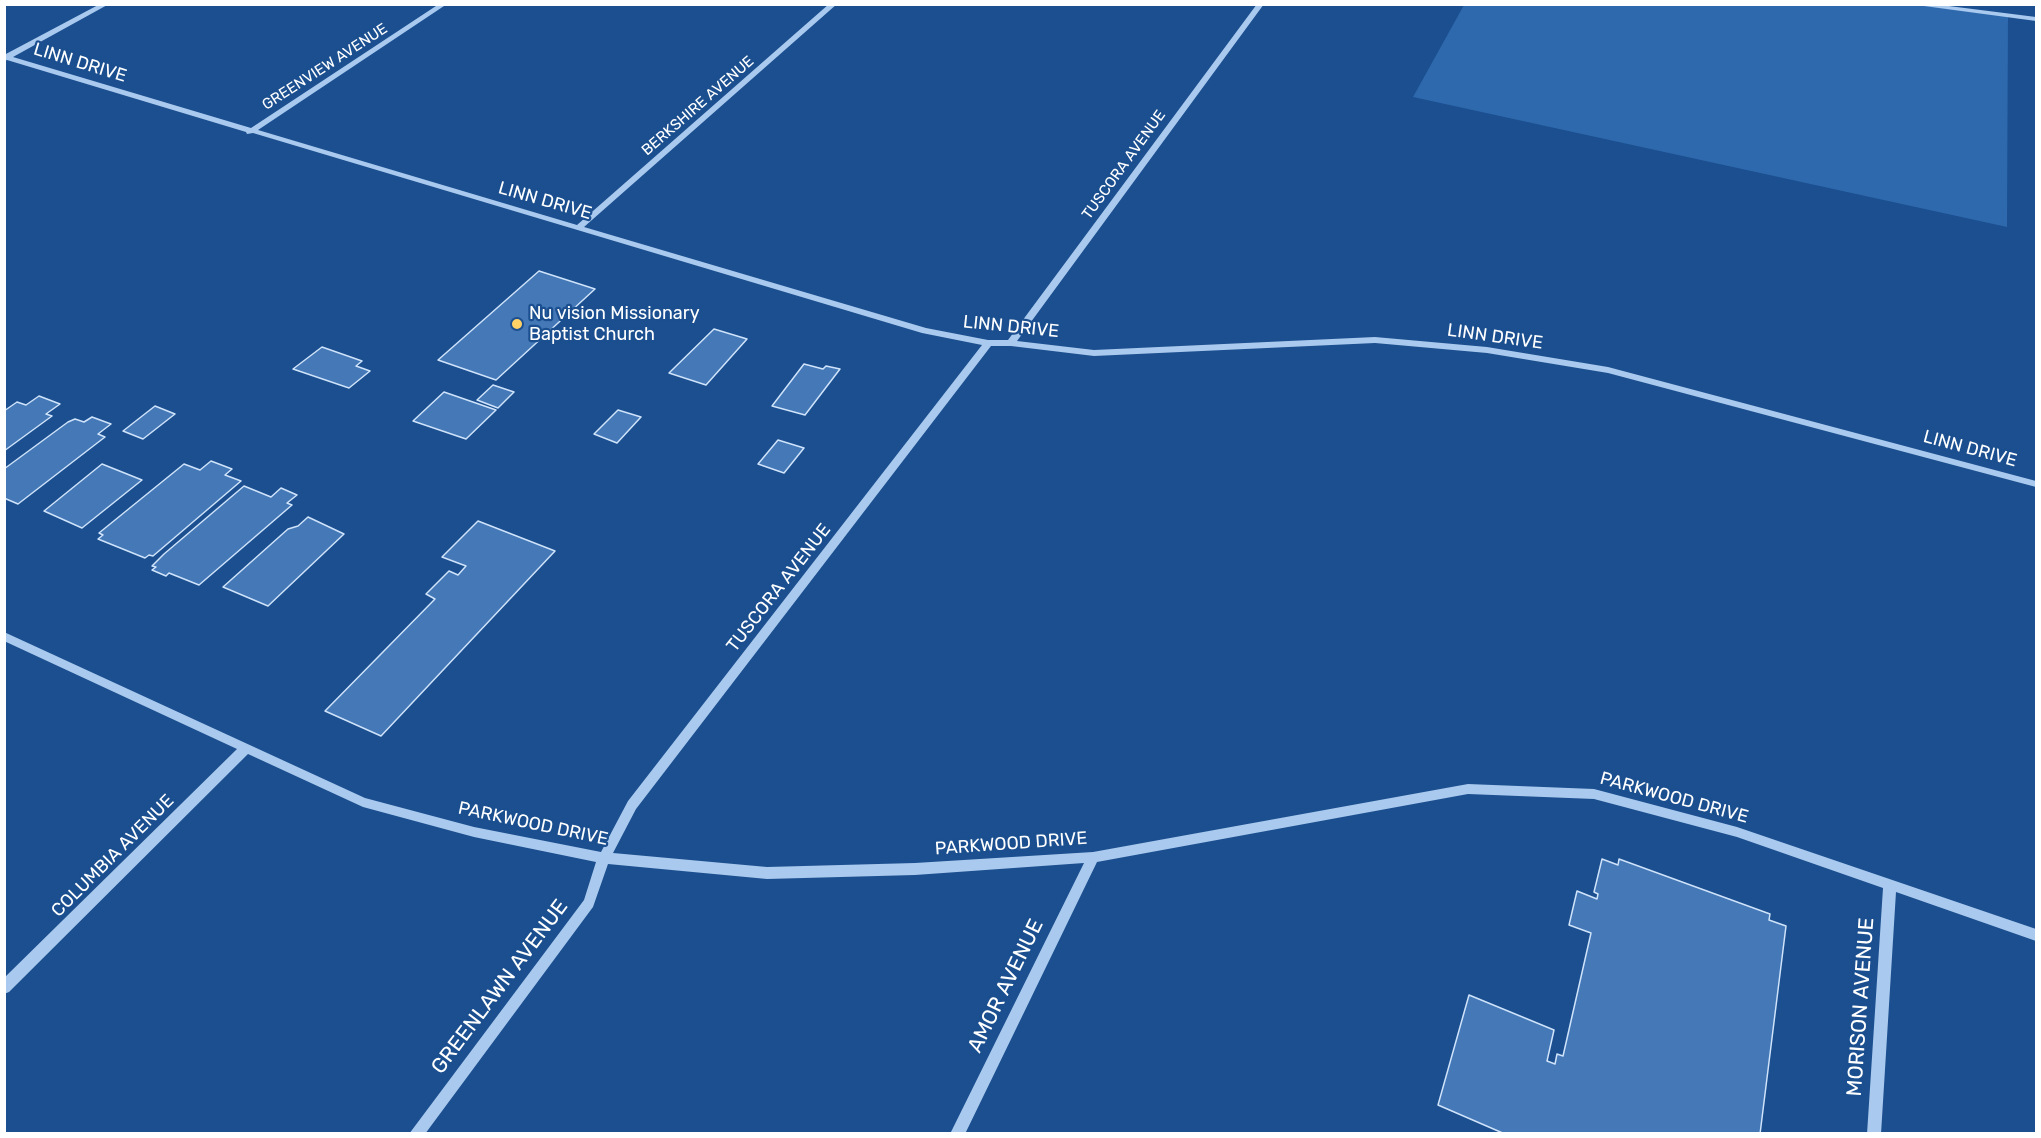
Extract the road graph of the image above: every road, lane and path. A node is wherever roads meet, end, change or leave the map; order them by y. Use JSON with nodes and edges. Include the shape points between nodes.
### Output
{"nodes":[{"id":1,"x":106,"y":4,"type":"edge"},
{"id":2,"x":444,"y":4,"type":"edge"},
{"id":3,"x":834,"y":4,"type":"edge"},
{"id":4,"x":1261,"y":4,"type":"edge"},
{"id":5,"x":1912,"y":4,"type":"edge"},
{"id":6,"x":2037,"y":19,"type":"edge"},
{"id":7,"x":5,"y":58,"type":"edge"},
{"id":8,"x":250,"y":132,"type":"junction"},
{"id":9,"x":579,"y":227,"type":"junction"},
{"id":10,"x":988,"y":343,"type":"junction"},
{"id":11,"x":1011,"y":343,"type":"junction"},
{"id":12,"x":2037,"y":484,"type":"edge"},
{"id":13,"x":4,"y":636,"type":"edge"},
{"id":14,"x":246,"y":748,"type":"junction"},
{"id":15,"x":1093,"y":857,"type":"junction"},
{"id":16,"x":604,"y":858,"type":"junction"},
{"id":17,"x":1890,"y":884,"type":"junction"},
{"id":18,"x":2037,"y":935,"type":"edge"},
{"id":19,"x":4,"y":988,"type":"edge"},
{"id":20,"x":417,"y":1134,"type":"edge"},
{"id":21,"x":957,"y":1134,"type":"edge"},
{"id":22,"x":1874,"y":1134,"type":"edge"}],
"edges":[{"from":1,"to":7,"type":"street"},
{"from":2,"to":8,"type":"street","name":"GREENVIEW AVENUE"},
{"from":3,"to":9,"type":"street","name":"BERKSHIRE AVENUE"},
{"from":4,"to":11,"type":"street","name":"TUSCORA AVENUE"},
{"from":5,"to":6,"type":"street"},
{"from":7,"to":8,"type":"street","name":"LINN DRIVE"},
{"from":8,"to":9,"type":"street","name":"LINN DRIVE"},
{"from":9,"to":10,"type":"street","name":"LINN DRIVE","via":[[925,332]]},
{"from":10,"to":11,"type":"street","name":"LINN DRIVE"},
{"from":10,"to":16,"type":"street","name":"TUSCORA AVENUE","via":[[632,805]]},
{"from":11,"to":12,"type":"street","name":"LINN DRIVE","via":[[1094,353],[1375,340],[1487,350],[1608,370]]},
{"from":13,"to":14,"type":"street","name":"PARKWOOD DRIVE"},
{"from":14,"to":16,"type":"street","name":"PARKWOOD DRIVE","via":[[363,802],[474,832]]},
{"from":14,"to":19,"type":"street","name":"COLUMBIA AVENUE"},
{"from":15,"to":16,"type":"street","name":"PARKWOOD DRIVE","via":[[915,869],[767,873]]},
{"from":15,"to":17,"type":"street","name":"PARKWOOD DRIVE","via":[[1468,789],[1594,794],[1737,832]]},
{"from":15,"to":21,"type":"street","name":"AMOR AVENUE"},
{"from":16,"to":20,"type":"street","name":"GREENLAWN AVENUE","via":[[589,903]]},
{"from":17,"to":18,"type":"street","name":"PARKWOOD DRIVE"},
{"from":17,"to":22,"type":"street","name":"MORISON AVENUE"}]}
